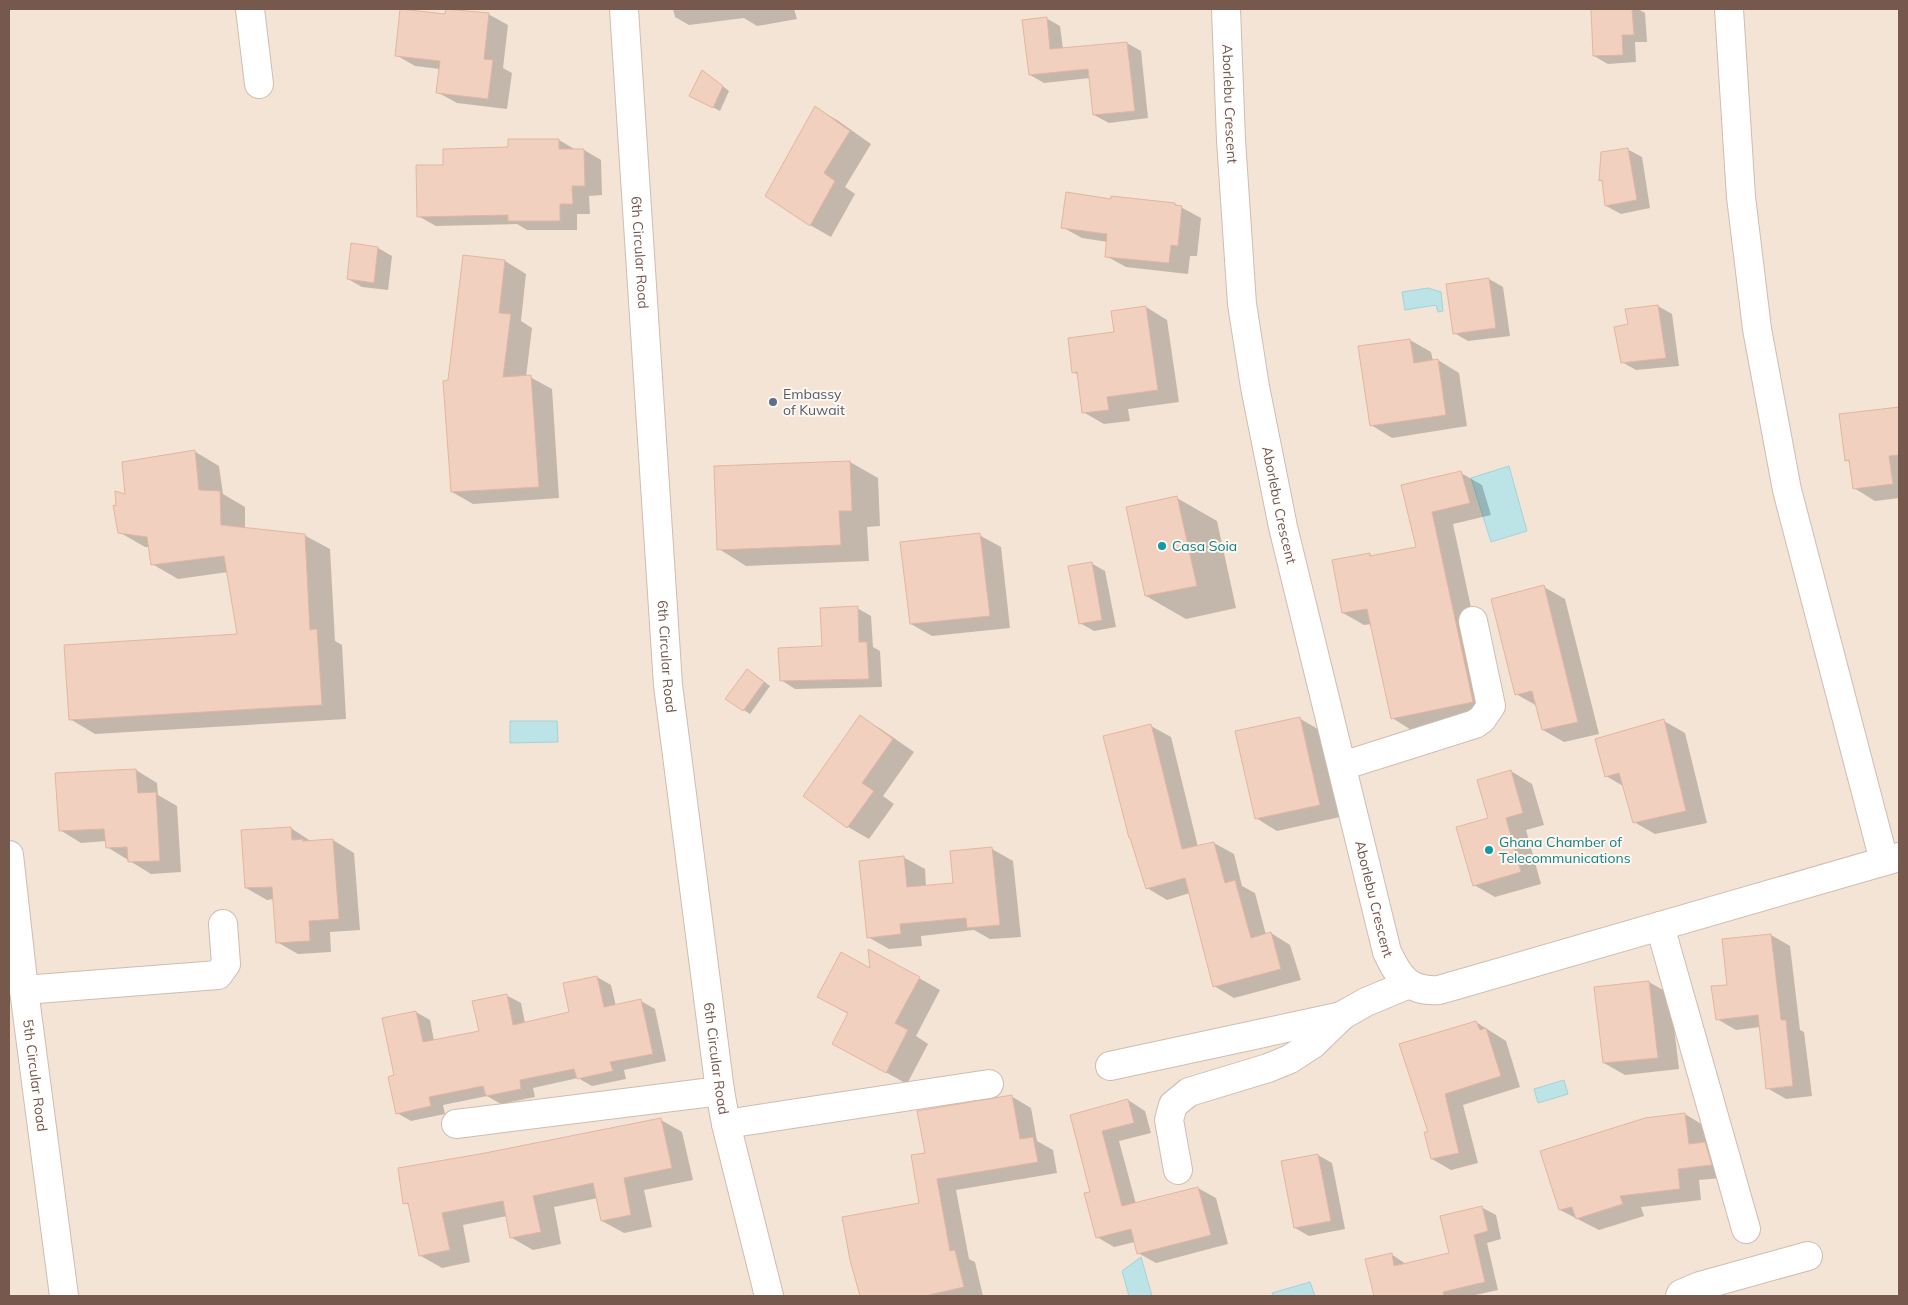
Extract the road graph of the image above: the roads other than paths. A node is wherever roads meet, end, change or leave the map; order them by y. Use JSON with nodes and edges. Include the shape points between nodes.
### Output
{"nodes":[{"id":1,"x":250,"y":9,"type":"edge"},
{"id":2,"x":624,"y":9,"type":"edge"},
{"id":3,"x":1226,"y":9,"type":"edge"},
{"id":4,"x":1729,"y":9,"type":"edge"},
{"id":5,"x":259,"y":84,"type":"dead end"},
{"id":6,"x":1474,"y":621,"type":"dead end"},
{"id":7,"x":1342,"y":766,"type":"junction"},
{"id":8,"x":9,"y":855,"type":"edge"},
{"id":9,"x":1892,"y":859,"type":"edge"},
{"id":10,"x":12,"y":922,"type":"edge"},
{"id":11,"x":223,"y":924,"type":"dead end"},
{"id":12,"x":1660,"y":926,"type":"junction"},
{"id":13,"x":1409,"y":984,"type":"junction"},
{"id":14,"x":24,"y":990,"type":"junction"},
{"id":15,"x":1343,"y":1016,"type":"junction"},
{"id":16,"x":1110,"y":1066,"type":"dead end"},
{"id":17,"x":989,"y":1084,"type":"dead end"},
{"id":18,"x":720,"y":1091,"type":"junction"},
{"id":19,"x":456,"y":1124,"type":"dead end"},
{"id":20,"x":726,"y":1124,"type":"junction"},
{"id":21,"x":1178,"y":1170,"type":"dead end"},
{"id":22,"x":1746,"y":1229,"type":"dead end"},
{"id":23,"x":1808,"y":1256,"type":"dead end"},
{"id":24,"x":64,"y":1296,"type":"edge"},
{"id":25,"x":768,"y":1296,"type":"edge"},
{"id":26,"x":1680,"y":1296,"type":"edge"}],
"edges":[{"from":1,"to":5,"type":"street"},
{"from":2,"to":18,"type":"street","name":"6th Circular Road","via":[[668,685]]},
{"from":3,"to":7,"type":"street","name":"Aborlebu Crescent","via":[[1242,304],[1283,527]]},
{"from":4,"to":9,"type":"street","via":[[1741,197],[1757,329],[1787,490]]},
{"from":6,"to":7,"type":"street","via":[[1491,706],[1482,719],[1475,724]]},
{"from":7,"to":13,"type":"street","name":"Aborlebu Crescent","via":[[1387,952],[1396,972]]},
{"from":8,"to":10,"type":"street","name":"5th Circular Road"},
{"from":9,"to":12,"type":"street"},
{"from":10,"to":14,"type":"street","name":"5th Circular Road"},
{"from":11,"to":14,"type":"street","via":[[226,964],[218,975]]},
{"from":12,"to":13,"type":"street","via":[[1439,990],[1424,991]]},
{"from":12,"to":22,"type":"street"},
{"from":13,"to":15,"type":"street","via":[[1366,1002]]},
{"from":14,"to":24,"type":"street","name":"5th Circular Road"},
{"from":15,"to":16,"type":"street"},
{"from":15,"to":21,"type":"street","via":[[1313,1044],[1290,1059],[1189,1092],[1173,1105],[1169,1120]]},
{"from":17,"to":20,"type":"street"},
{"from":18,"to":19,"type":"street"},
{"from":18,"to":20,"type":"street","name":"6th Circular Road"},
{"from":20,"to":25,"type":"street","name":"6th Circular Road"},
{"from":23,"to":26,"type":"street","via":[[1700,1286]]}]}
